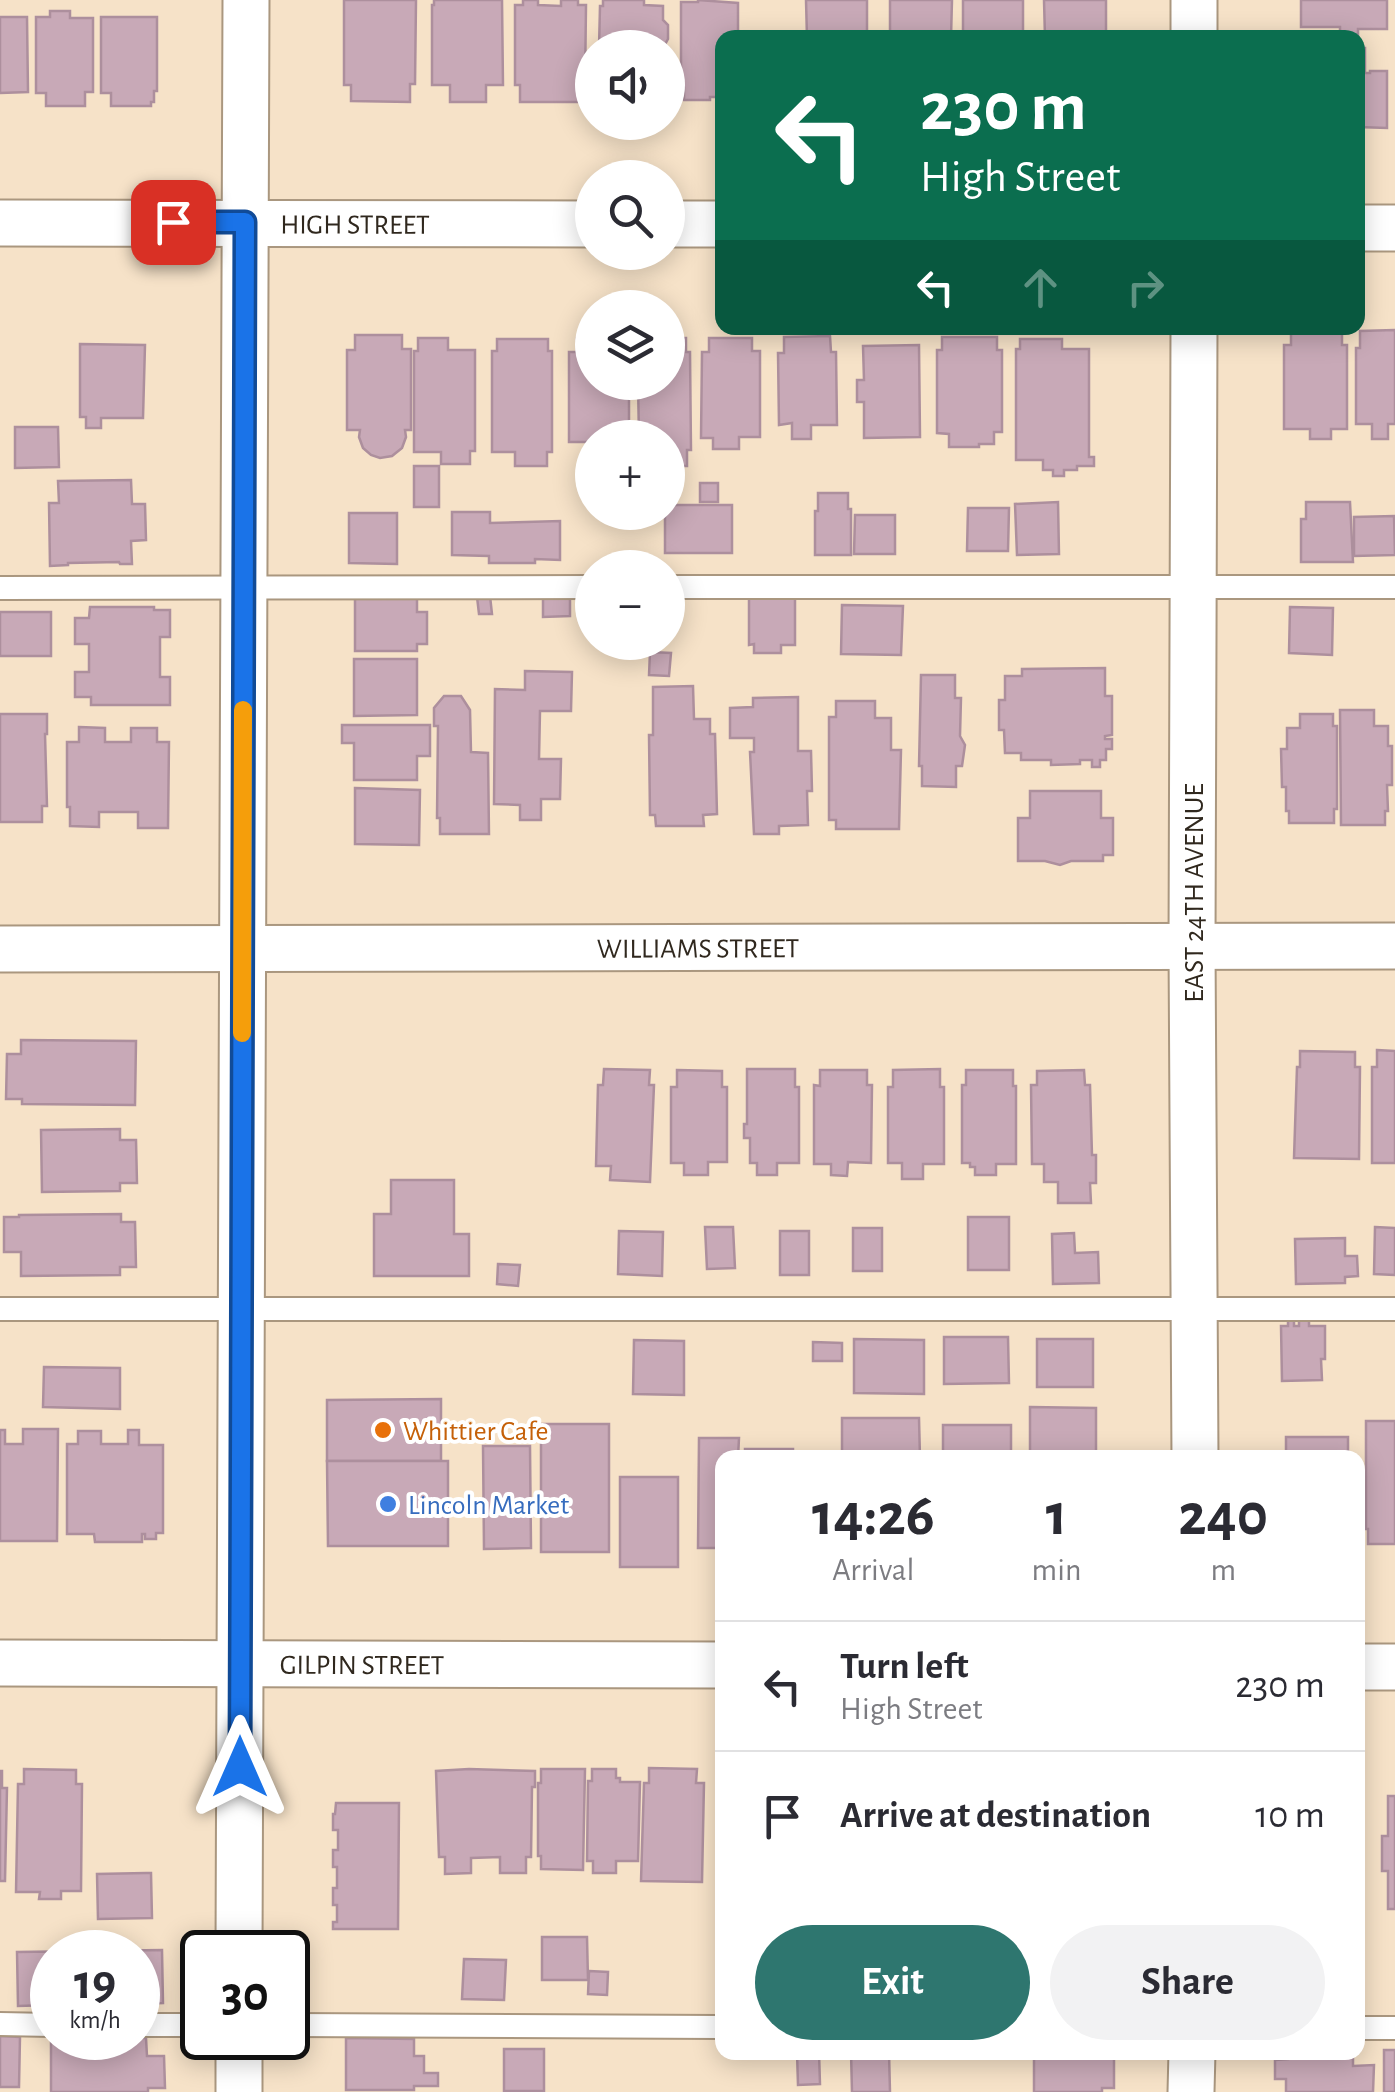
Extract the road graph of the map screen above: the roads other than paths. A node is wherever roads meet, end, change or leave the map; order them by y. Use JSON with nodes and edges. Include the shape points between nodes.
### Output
{"nodes":[{"id":1,"x":246,"y":0,"type":"edge"},
{"id":2,"x":1194,"y":0,"type":"edge"},
{"id":3,"x":1194,"y":30,"type":"edge"},
{"id":4,"x":245,"y":222,"type":"junction"},
{"id":5,"x":0,"y":223,"type":"edge"},
{"id":6,"x":575,"y":224,"type":"edge"},
{"id":7,"x":685,"y":224,"type":"edge"},
{"id":8,"x":715,"y":224,"type":"edge"},
{"id":9,"x":1365,"y":228,"type":"edge"},
{"id":10,"x":1395,"y":228,"type":"edge"},
{"id":11,"x":1194,"y":335,"type":"edge"},
{"id":12,"x":685,"y":587,"type":"edge"},
{"id":13,"x":1194,"y":587,"type":"junction"},
{"id":14,"x":1395,"y":587,"type":"edge"},
{"id":15,"x":0,"y":588,"type":"edge"},
{"id":16,"x":244,"y":588,"type":"junction"},
{"id":17,"x":575,"y":588,"type":"edge"},
{"id":18,"x":1192,"y":946,"type":"junction"},
{"id":19,"x":1395,"y":946,"type":"edge"},
{"id":20,"x":0,"y":948,"type":"edge"},
{"id":21,"x":242,"y":950,"type":"junction"},
{"id":22,"x":0,"y":1309,"type":"edge"},
{"id":23,"x":241,"y":1309,"type":"junction"},
{"id":24,"x":1194,"y":1309,"type":"junction"},
{"id":25,"x":1395,"y":1309,"type":"edge"},
{"id":26,"x":1194,"y":1450,"type":"edge"},
{"id":27,"x":0,"y":1663,"type":"edge"},
{"id":28,"x":240,"y":1664,"type":"junction"},
{"id":29,"x":715,"y":1666,"type":"edge"},
{"id":30,"x":1395,"y":1666,"type":"edge"},
{"id":31,"x":1365,"y":1667,"type":"edge"},
{"id":32,"x":239,"y":1930,"type":"edge"},
{"id":33,"x":0,"y":2024,"type":"edge"},
{"id":34,"x":30,"y":2024,"type":"edge"},
{"id":35,"x":310,"y":2025,"type":"edge"},
{"id":36,"x":715,"y":2026,"type":"edge"},
{"id":37,"x":1365,"y":2028,"type":"edge"},
{"id":38,"x":1395,"y":2028,"type":"edge"},
{"id":39,"x":239,"y":2060,"type":"edge"},
{"id":40,"x":1192,"y":2060,"type":"edge"},
{"id":41,"x":239,"y":2092,"type":"edge"},
{"id":42,"x":1192,"y":2092,"type":"edge"}],
"edges":[{"from":1,"to":4,"type":"street"},
{"from":2,"to":3,"type":"street"},
{"from":4,"to":5,"type":"street","name":"HIGH STREET"},
{"from":4,"to":6,"type":"street","name":"HIGH STREET"},
{"from":4,"to":16,"type":"street"},
{"from":7,"to":8,"type":"street"},
{"from":9,"to":10,"type":"street"},
{"from":11,"to":13,"type":"street","name":"EAST 24TH AVENUE"},
{"from":12,"to":13,"type":"lane"},
{"from":13,"to":14,"type":"lane"},
{"from":13,"to":18,"type":"street","name":"EAST 24TH AVENUE"},
{"from":15,"to":16,"type":"lane"},
{"from":16,"to":17,"type":"lane"},
{"from":16,"to":21,"type":"street"},
{"from":18,"to":19,"type":"street","name":"WILLIAMS STREET"},
{"from":18,"to":21,"type":"street","name":"WILLIAMS STREET"},
{"from":18,"to":24,"type":"street","name":"EAST 24TH AVENUE"},
{"from":20,"to":21,"type":"street","name":"WILLIAMS STREET"},
{"from":21,"to":23,"type":"street"},
{"from":22,"to":23,"type":"lane"},
{"from":23,"to":24,"type":"lane"},
{"from":23,"to":28,"type":"street"},
{"from":24,"to":25,"type":"lane"},
{"from":24,"to":26,"type":"street","name":"EAST 24TH AVENUE"},
{"from":27,"to":28,"type":"street","name":"GILPIN STREET"},
{"from":28,"to":29,"type":"street","name":"GILPIN STREET"},
{"from":28,"to":32,"type":"street"},
{"from":30,"to":31,"type":"street"},
{"from":33,"to":34,"type":"lane"},
{"from":35,"to":36,"type":"lane"},
{"from":37,"to":38,"type":"lane"},
{"from":39,"to":41,"type":"street"},
{"from":40,"to":42,"type":"street"}]}
